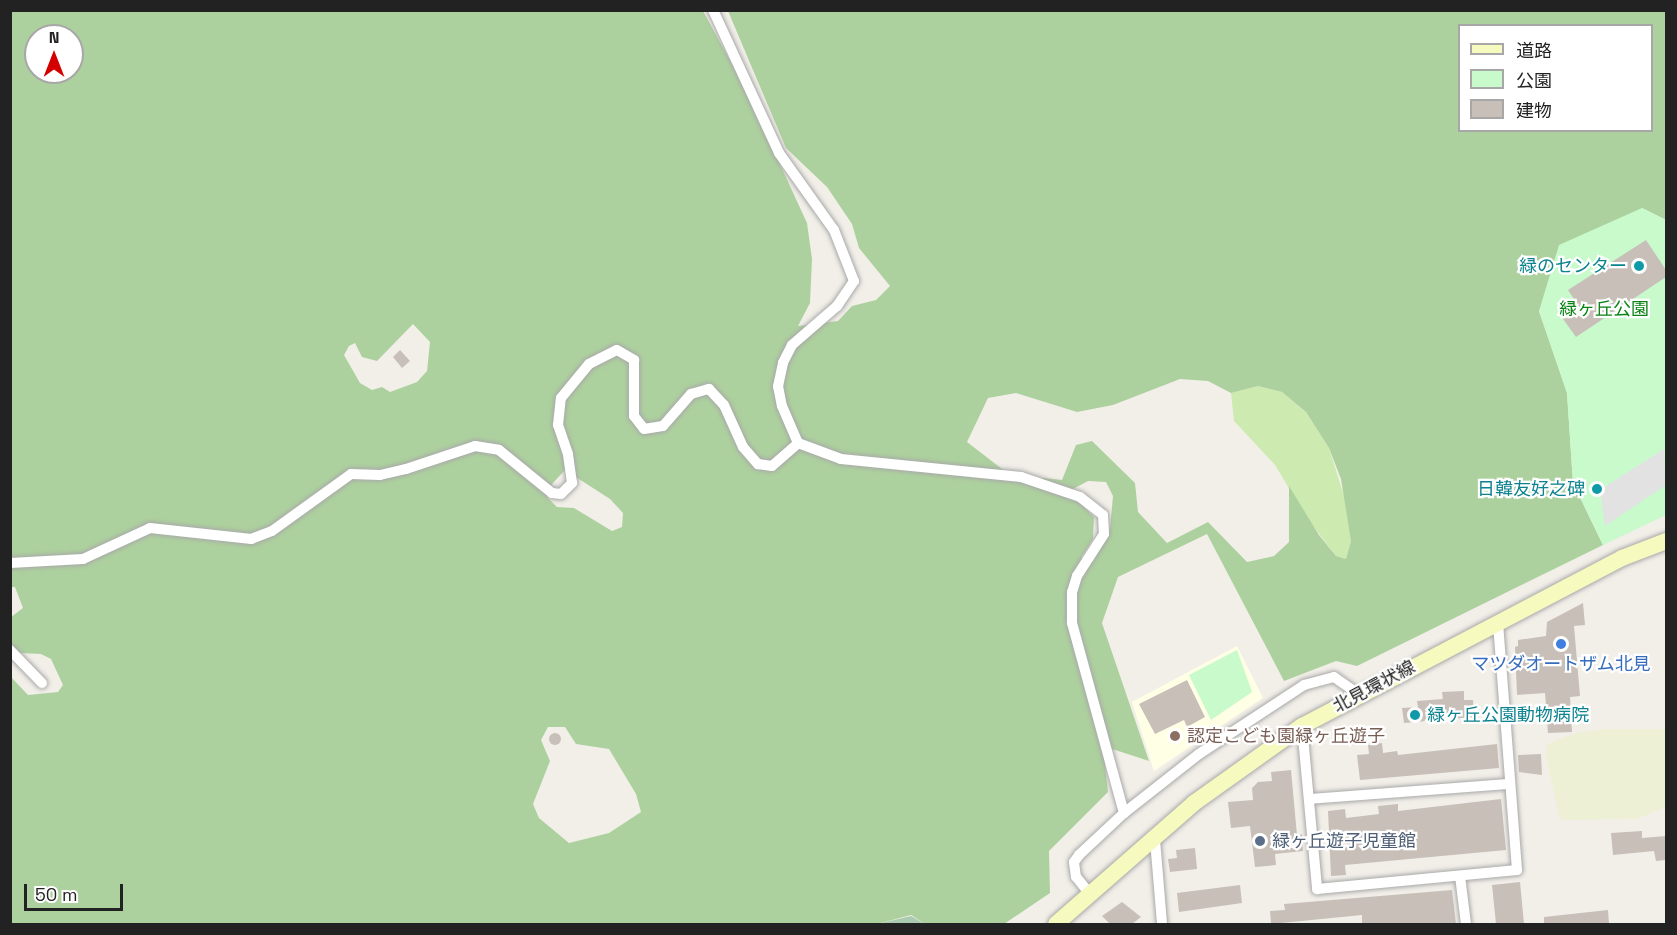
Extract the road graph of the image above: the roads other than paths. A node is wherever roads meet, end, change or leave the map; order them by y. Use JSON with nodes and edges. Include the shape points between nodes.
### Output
{"nodes":[{"id":1,"x":714,"y":10,"type":"edge"},
{"id":2,"x":798,"y":443,"type":"junction"},
{"id":3,"x":1666,"y":541,"type":"edge"},
{"id":4,"x":10,"y":563,"type":"edge"},
{"id":5,"x":1498,"y":623,"type":"junction"},
{"id":6,"x":10,"y":650,"type":"edge"},
{"id":7,"x":42,"y":683,"type":"dead end"},
{"id":8,"x":1358,"y":694,"type":"junction"},
{"id":9,"x":1302,"y":726,"type":"junction"},
{"id":10,"x":1509,"y":784,"type":"junction"},
{"id":11,"x":1309,"y":799,"type":"junction"},
{"id":12,"x":1124,"y":813,"type":"junction"},
{"id":13,"x":1155,"y":840,"type":"junction"},
{"id":14,"x":1460,"y":876,"type":"junction"},
{"id":15,"x":1090,"y":894,"type":"junction"},
{"id":16,"x":1056,"y":924,"type":"edge"},
{"id":17,"x":1162,"y":924,"type":"edge"},
{"id":18,"x":1466,"y":924,"type":"edge"}],
"edges":[{"from":1,"to":2,"type":"street","via":[[779,153],[834,230],[854,281],[837,306],[809,326],[792,345],[783,363],[780,396]]},
{"from":2,"to":4,"type":"street","via":[[772,466],[758,464],[743,447],[724,405],[709,389],[691,394],[663,426],[644,429],[634,416],[634,360],[617,350],[589,364],[561,398],[558,425],[572,483],[561,494],[552,492],[499,450],[474,446],[380,475],[351,474],[272,531],[251,539],[150,528],[83,559]]},
{"from":2,"to":12,"type":"street","via":[[841,459],[1021,477],[1094,505],[1103,515],[1104,534],[1077,576],[1072,592],[1072,623]]},
{"from":3,"to":5,"type":"main road","name":"北見環状線","via":[[1622,558]]},
{"from":5,"to":8,"type":"main road","name":"北見環状線"},
{"from":5,"to":10,"type":"street"},
{"from":6,"to":7,"type":"street"},
{"from":8,"to":9,"type":"main road","name":"北見環状線"},
{"from":8,"to":12,"type":"street","via":[[1334,677],[1304,685],[1198,754]]},
{"from":9,"to":11,"type":"street"},
{"from":9,"to":13,"type":"main road","name":"北見環状線","via":[[1209,791]]},
{"from":10,"to":11,"type":"street"},
{"from":10,"to":14,"type":"street","via":[[1517,870]]},
{"from":11,"to":14,"type":"street","via":[[1317,889]]},
{"from":12,"to":15,"type":"street","via":[[1074,862],[1076,877]]},
{"from":13,"to":15,"type":"main road","name":"北見環状線"},
{"from":13,"to":17,"type":"street"},
{"from":14,"to":18,"type":"street"},
{"from":15,"to":16,"type":"main road","name":"北見環状線"}]}
